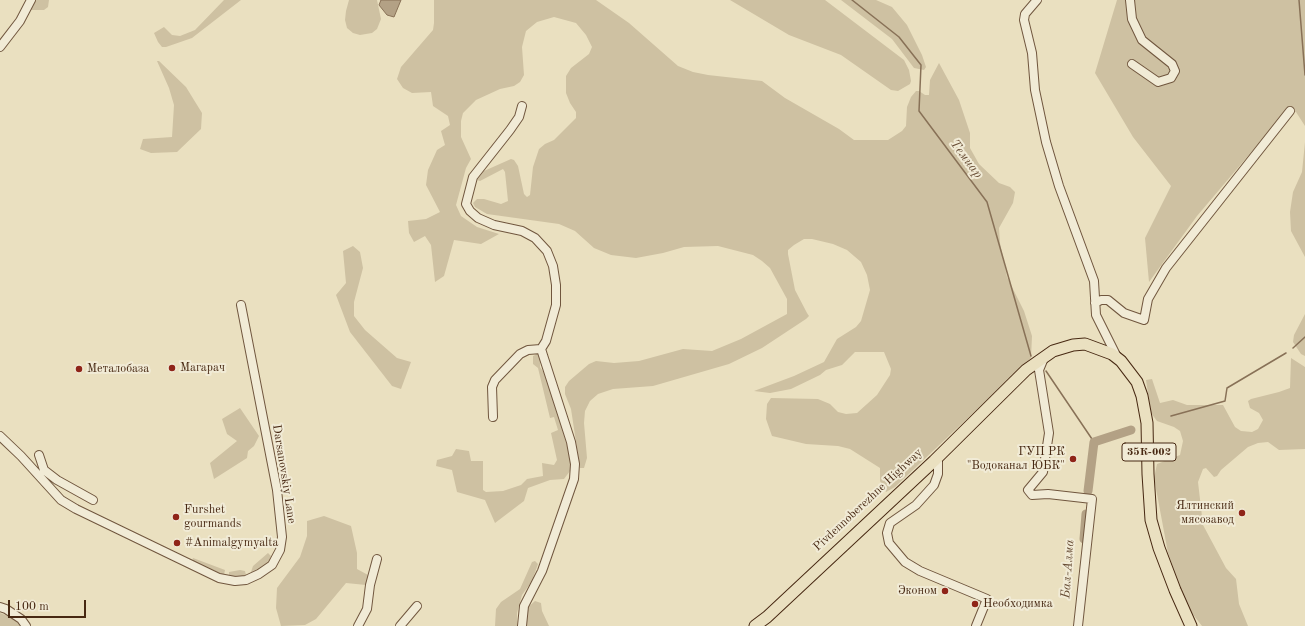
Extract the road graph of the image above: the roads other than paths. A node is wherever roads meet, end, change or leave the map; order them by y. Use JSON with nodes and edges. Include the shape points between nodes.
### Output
{"nodes":[{"id":1,"x":31,"y":0,"type":"edge"},
{"id":2,"x":1036,"y":0,"type":"edge"},
{"id":3,"x":1130,"y":0,"type":"edge"},
{"id":4,"x":0,"y":47,"type":"edge"},
{"id":5,"x":1132,"y":64,"type":"dead end"},
{"id":6,"x":522,"y":106,"type":"dead end"},
{"id":7,"x":1290,"y":112,"type":"dead end"},
{"id":8,"x":1095,"y":303,"type":"junction"},
{"id":9,"x":241,"y":305,"type":"dead end"},
{"id":10,"x":541,"y":349,"type":"junction"},
{"id":11,"x":1045,"y":354,"type":"junction"},
{"id":12,"x":1116,"y":355,"type":"junction"},
{"id":13,"x":493,"y":417,"type":"dead end"},
{"id":14,"x":0,"y":436,"type":"edge"},
{"id":15,"x":39,"y":455,"type":"dead end"},
{"id":16,"x":936,"y":455,"type":"junction"},
{"id":17,"x":93,"y":500,"type":"dead end"},
{"id":18,"x":377,"y":559,"type":"dead end"},
{"id":19,"x":417,"y":606,"type":"dead end"},
{"id":20,"x":0,"y":608,"type":"edge"},
{"id":21,"x":764,"y":620,"type":"edge"},
{"id":22,"x":26,"y":626,"type":"edge"},
{"id":23,"x":358,"y":626,"type":"edge"},
{"id":24,"x":400,"y":626,"type":"edge"},
{"id":25,"x":522,"y":626,"type":"edge"},
{"id":26,"x":749,"y":626,"type":"edge"},
{"id":27,"x":976,"y":626,"type":"edge"},
{"id":28,"x":1078,"y":626,"type":"edge"},
{"id":29,"x":1192,"y":626,"type":"edge"}],
"edges":[{"from":1,"to":4,"type":"street","via":[[20,21]]},
{"from":2,"to":8,"type":"street","via":[[1025,14],[1024,20],[1032,53],[1035,90],[1059,186],[1094,281]]},
{"from":3,"to":5,"type":"street","via":[[1132,19],[1142,40],[1172,64],[1175,71],[1170,78],[1158,82]]},
{"from":6,"to":10,"type":"street","via":[[519,117],[473,177],[466,204],[478,218],[522,231],[535,238],[547,251],[553,266],[556,305],[546,341]]},
{"from":7,"to":8,"type":"street","via":[[1166,268],[1150,295],[1144,320],[1124,313],[1108,300]]},
{"from":8,"to":12,"type":"street","via":[[1096,315]]},
{"from":9,"to":14,"type":"street","name":"Darsanovskiy Lane","via":[[277,490],[282,537],[280,550],[272,565],[259,574],[246,580],[219,578],[76,510],[61,500]]},
{"from":10,"to":13,"type":"street","via":[[528,350],[520,354],[495,380],[492,387]]},
{"from":10,"to":25,"type":"street","via":[[571,442],[575,464],[574,479],[542,571],[524,606]]},
{"from":11,"to":12,"type":"highway","number":"35К-002","via":[[1065,344],[1083,342],[1095,344]]},
{"from":11,"to":16,"type":"highway","name":"Pivdennoberezhne Highway"},
{"from":11,"to":28,"type":"street","via":[[1039,370],[1049,433],[1045,464],[1038,480],[1028,490],[1032,495],[1048,494],[1092,499]]},
{"from":11,"to":29,"type":"highway","number":"35К-002","via":[[1073,345],[1090,345],[1116,356],[1137,382],[1147,423],[1151,520],[1170,576]]},
{"from":12,"to":29,"type":"highway","number":"35К-002","via":[[1138,381],[1143,395],[1148,422],[1152,520],[1175,588]]},
{"from":15,"to":17,"type":"street","via":[[44,470]]},
{"from":16,"to":21,"type":"highway","name":"Pivdennoberezhne Highway"},
{"from":16,"to":27,"type":"street","via":[[938,474],[934,486],[916,505],[890,524],[887,533],[889,543],[905,562],[920,571],[987,599]]},
{"from":18,"to":23,"type":"street","via":[[367,609]]},
{"from":19,"to":24,"type":"street"},
{"from":20,"to":22,"type":"street","via":[[21,619]]},
{"from":21,"to":26,"type":"highway","name":"Pivdennoberezhne Highway"}]}
